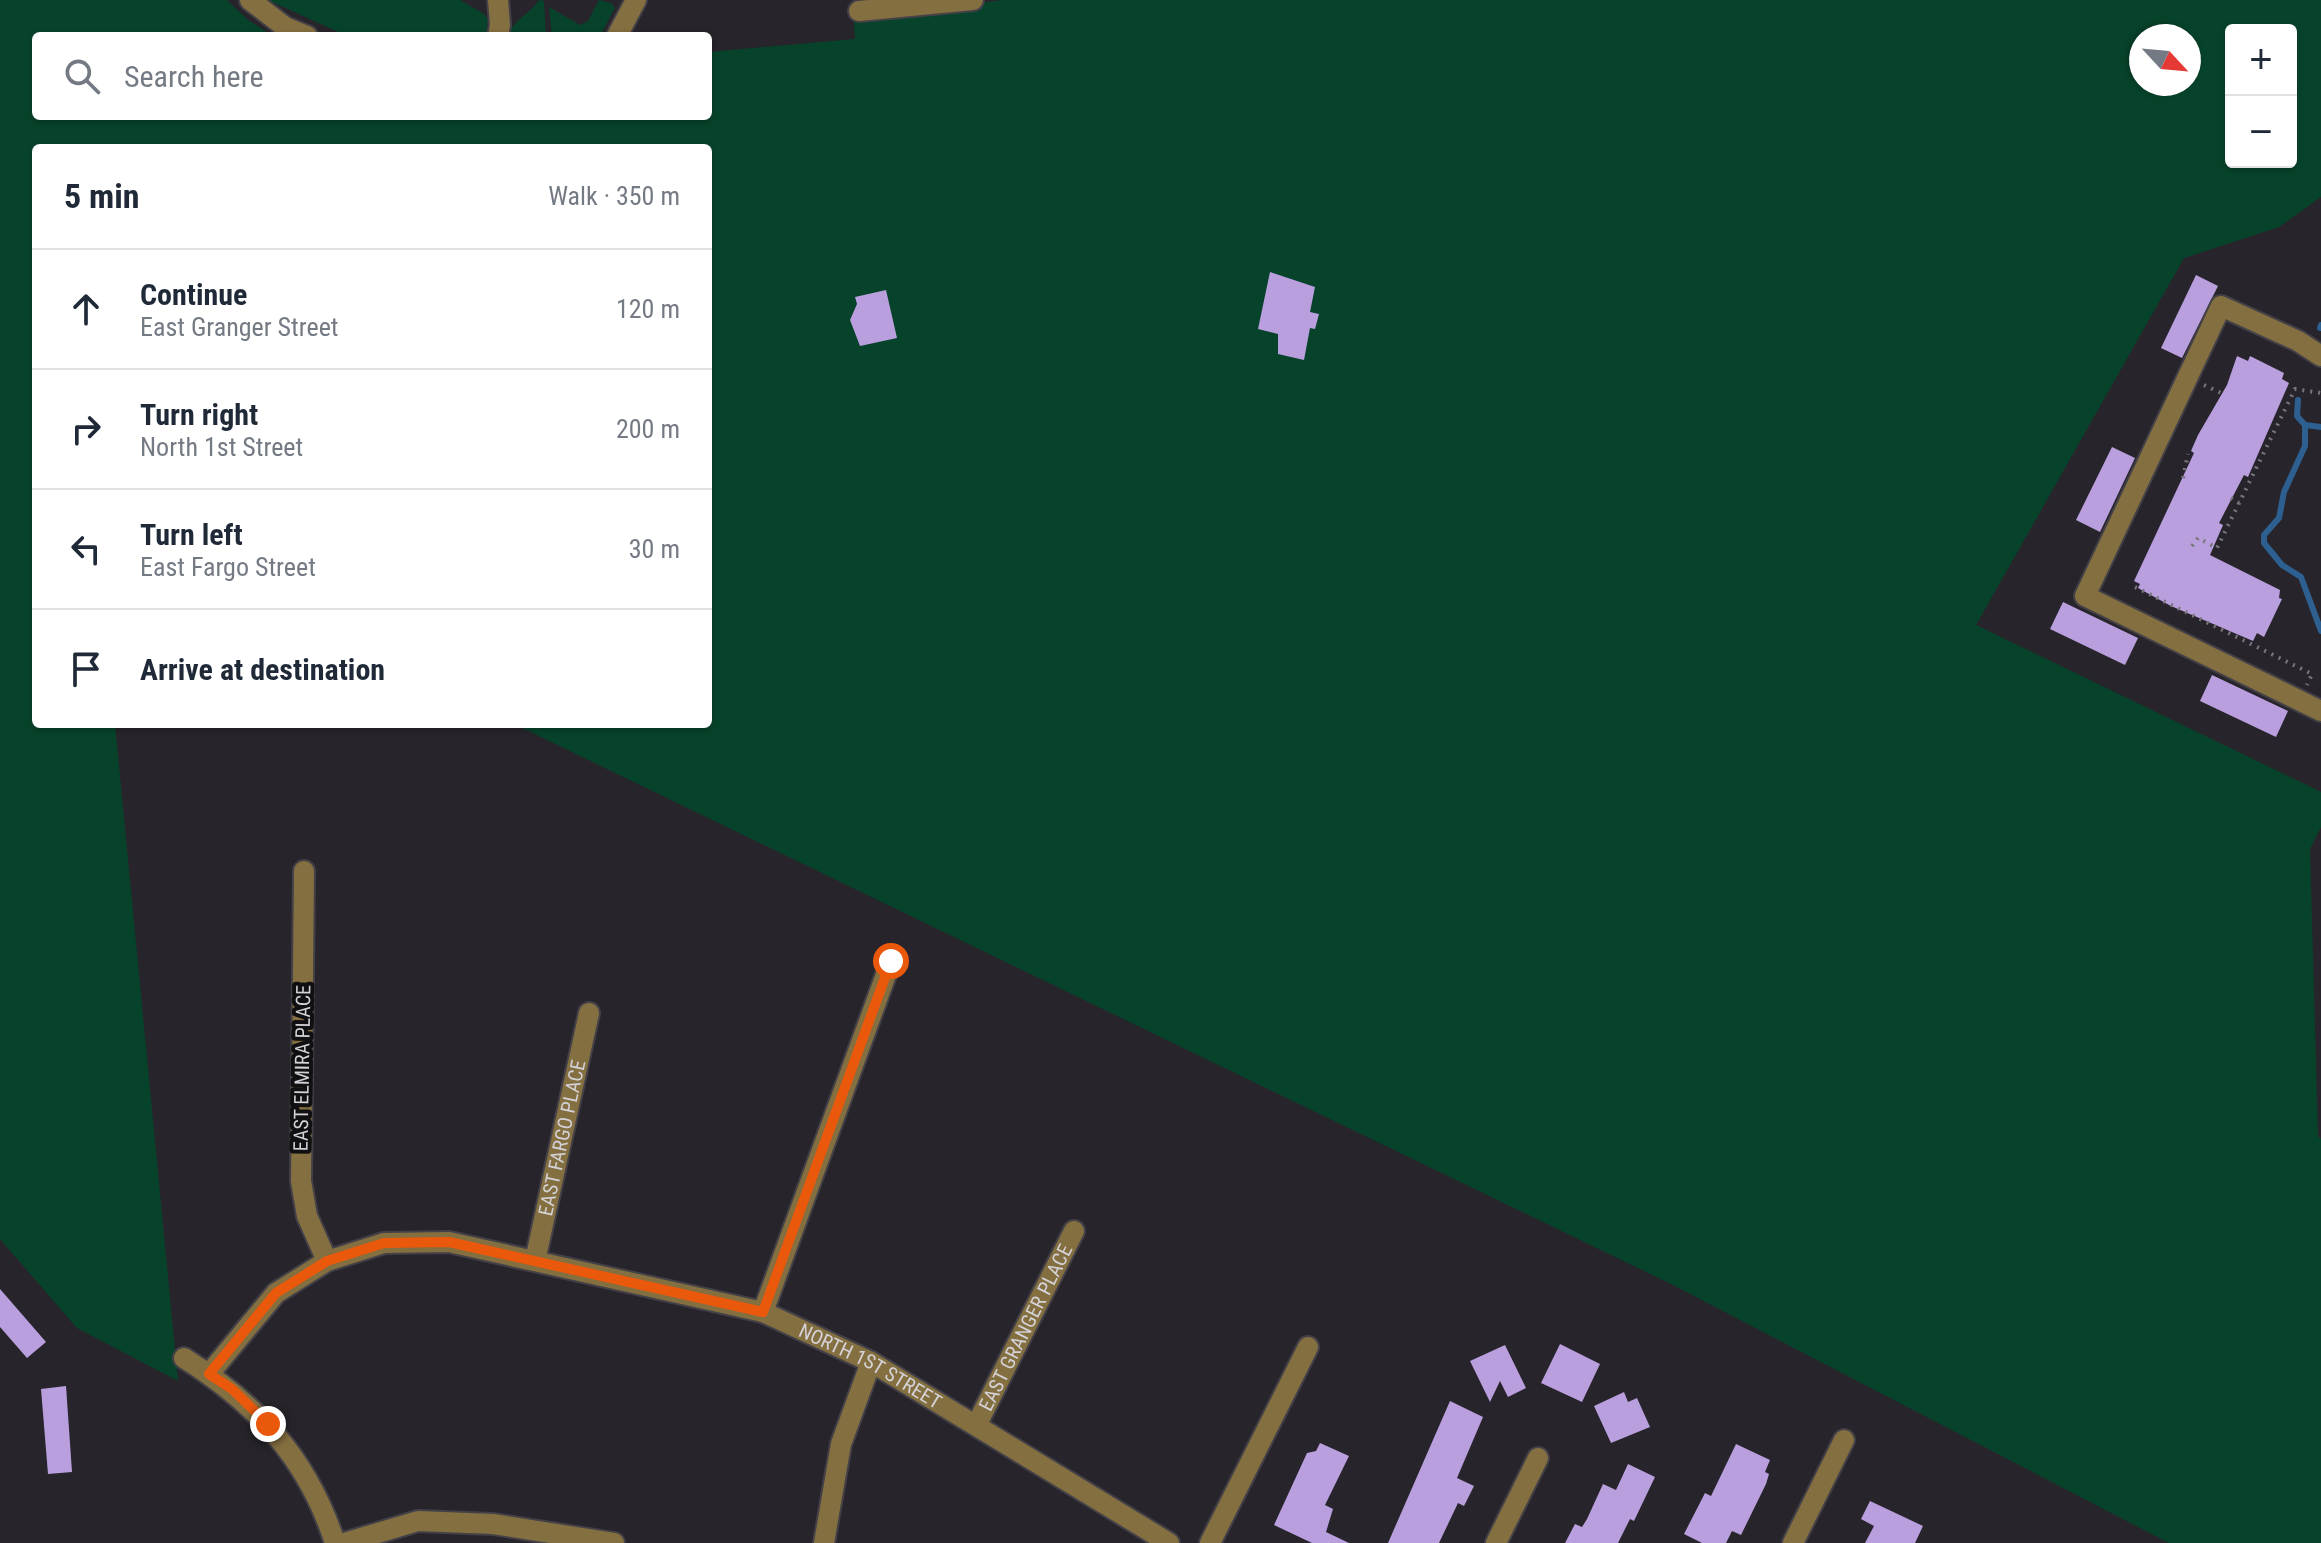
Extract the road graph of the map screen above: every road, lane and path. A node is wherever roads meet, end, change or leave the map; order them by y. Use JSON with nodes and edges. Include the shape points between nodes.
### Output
{"nodes":[{"id":1,"x":250,"y":0,"type":"edge"},
{"id":2,"x":498,"y":0,"type":"edge"},
{"id":3,"x":636,"y":0,"type":"edge"},
{"id":4,"x":973,"y":0,"type":"edge"},
{"id":5,"x":859,"y":11,"type":"dead end"},
{"id":6,"x":297,"y":32,"type":"edge"},
{"id":7,"x":498,"y":32,"type":"edge"},
{"id":8,"x":619,"y":32,"type":"edge"},
{"id":9,"x":2321,"y":356,"type":"edge"},
{"id":10,"x":2202,"y":384,"type":"dead end"},
{"id":11,"x":2221,"y":393,"type":"dead end"},
{"id":12,"x":2321,"y":393,"type":"edge"},
{"id":13,"x":2270,"y":418,"type":"dead end"},
{"id":14,"x":2279,"y":422,"type":"junction"},
{"id":15,"x":2188,"y":454,"type":"dead end"},
{"id":16,"x":2183,"y":478,"type":"dead end"},
{"id":17,"x":2231,"y":498,"type":"dead end"},
{"id":18,"x":2239,"y":503,"type":"junction"},
{"id":19,"x":2192,"y":546,"type":"dead end"},
{"id":20,"x":2135,"y":587,"type":"dead end"},
{"id":21,"x":2305,"y":689,"type":"dead end"},
{"id":22,"x":2321,"y":711,"type":"edge"},
{"id":23,"x":304,"y":871,"type":"dead end"},
{"id":24,"x":891,"y":961,"type":"dead end"},
{"id":25,"x":589,"y":1013,"type":"dead end"},
{"id":26,"x":1074,"y":1231,"type":"dead end"},
{"id":27,"x":327,"y":1261,"type":"junction"},
{"id":28,"x":535,"y":1261,"type":"junction"},
{"id":29,"x":763,"y":1312,"type":"junction"},
{"id":30,"x":1308,"y":1347,"type":"dead end"},
{"id":31,"x":184,"y":1358,"type":"dead end"},
{"id":32,"x":871,"y":1362,"type":"junction"},
{"id":33,"x":209,"y":1374,"type":"junction"},
{"id":34,"x":977,"y":1424,"type":"junction"},
{"id":35,"x":1844,"y":1440,"type":"dead end"},
{"id":36,"x":1538,"y":1458,"type":"dead end"},
{"id":37,"x":335,"y":1543,"type":"edge"},
{"id":38,"x":344,"y":1543,"type":"edge"},
{"id":39,"x":614,"y":1543,"type":"edge"},
{"id":40,"x":824,"y":1543,"type":"edge"},
{"id":41,"x":1169,"y":1543,"type":"edge"},
{"id":42,"x":1210,"y":1543,"type":"edge"},
{"id":43,"x":1496,"y":1543,"type":"edge"},
{"id":44,"x":1793,"y":1543,"type":"edge"}],
"edges":[{"from":1,"to":6,"type":"street"},
{"from":2,"to":7,"type":"street"},
{"from":3,"to":8,"type":"street"},
{"from":4,"to":5,"type":"street"},
{"from":9,"to":22,"type":"street","via":[[2221,306],[2085,596]]},
{"from":10,"to":11,"type":"path"},
{"from":12,"to":14,"type":"path","via":[[2295,389]]},
{"from":13,"to":14,"type":"path"},
{"from":14,"to":18,"type":"path"},
{"from":15,"to":16,"type":"path"},
{"from":17,"to":18,"type":"path"},
{"from":18,"to":19,"type":"path","via":[[2217,548],[2198,538]]},
{"from":20,"to":21,"type":"path","via":[[2312,674]]},
{"from":23,"to":27,"type":"street","name":"EAST ELMIRA PLACE","via":[[301,1181],[307,1216]]},
{"from":24,"to":29,"type":"street"},
{"from":25,"to":28,"type":"street","name":"EAST FARGO PLACE"},
{"from":26,"to":34,"type":"street","name":"EAST GRANGER PLACE"},
{"from":27,"to":28,"type":"street","name":"NORTH 1ST STREET","via":[[384,1243],[449,1242]]},
{"from":27,"to":33,"type":"street","name":"NORTH 1ST STREET","via":[[276,1293]]},
{"from":28,"to":29,"type":"street","name":"NORTH 1ST STREET"},
{"from":29,"to":32,"type":"street","name":"NORTH 1ST STREET"},
{"from":30,"to":42,"type":"street"},
{"from":31,"to":33,"type":"street"},
{"from":32,"to":34,"type":"street","name":"NORTH 1ST STREET"},
{"from":32,"to":40,"type":"street","via":[[841,1444]]},
{"from":33,"to":37,"type":"street","via":[[232,1389],[278,1436],[319,1503]]},
{"from":34,"to":41,"type":"street","name":"NORTH 1ST STREET"},
{"from":35,"to":44,"type":"street"},
{"from":36,"to":43,"type":"street"},
{"from":38,"to":39,"type":"street","via":[[418,1521],[493,1524]]}]}
